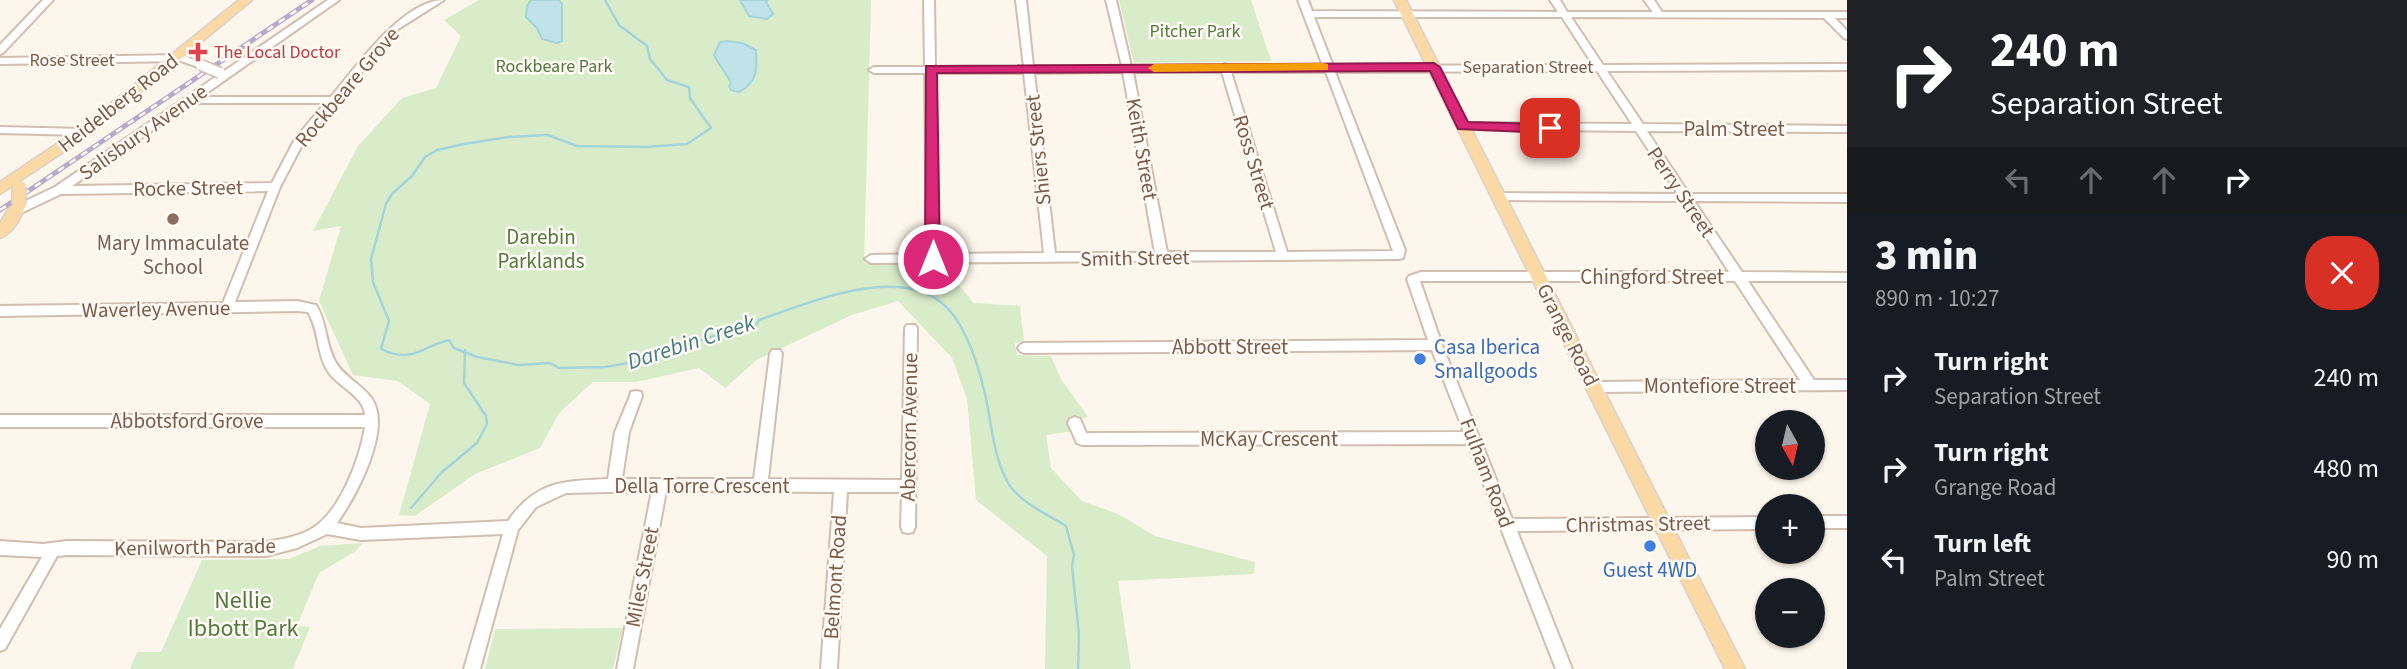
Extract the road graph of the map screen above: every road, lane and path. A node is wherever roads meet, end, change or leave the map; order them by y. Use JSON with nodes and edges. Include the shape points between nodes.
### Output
{"nodes":[{"id":1,"x":48,"y":0,"type":"edge"},
{"id":2,"x":246,"y":0,"type":"edge"},
{"id":3,"x":334,"y":0,"type":"edge"},
{"id":4,"x":439,"y":0,"type":"edge"},
{"id":5,"x":929,"y":0,"type":"edge"},
{"id":6,"x":1021,"y":0,"type":"edge"},
{"id":7,"x":1111,"y":0,"type":"edge"},
{"id":8,"x":1303,"y":0,"type":"edge"},
{"id":9,"x":1401,"y":0,"type":"edge"},
{"id":10,"x":1555,"y":0,"type":"edge"},
{"id":11,"x":1649,"y":0,"type":"edge"},
{"id":12,"x":1309,"y":14,"type":"junction"},
{"id":13,"x":1407,"y":14,"type":"junction"},
{"id":14,"x":1565,"y":14,"type":"junction"},
{"id":15,"x":1660,"y":15,"type":"junction"},
{"id":16,"x":1828,"y":15,"type":"junction"},
{"id":17,"x":1847,"y":15,"type":"edge"},
{"id":18,"x":1847,"y":36,"type":"edge"},
{"id":19,"x":0,"y":51,"type":"edge"},
{"id":20,"x":174,"y":58,"type":"junction"},
{"id":21,"x":0,"y":61,"type":"edge"},
{"id":22,"x":201,"y":65,"type":"joint"},
{"id":23,"x":1225,"y":67,"type":"junction"},
{"id":24,"x":1327,"y":67,"type":"junction"},
{"id":25,"x":1434,"y":67,"type":"junction"},
{"id":26,"x":1600,"y":67,"type":"junction"},
{"id":27,"x":1847,"y":67,"type":"edge"},
{"id":28,"x":1029,"y":68,"type":"junction"},
{"id":29,"x":1127,"y":68,"type":"junction"},
{"id":30,"x":931,"y":69,"type":"junction"},
{"id":31,"x":874,"y":70,"type":"dead end"},
{"id":32,"x":223,"y":74,"type":"junction"},
{"id":33,"x":191,"y":100,"type":"junction"},
{"id":34,"x":333,"y":100,"type":"junction"},
{"id":35,"x":1464,"y":128,"type":"junction"},
{"id":36,"x":1639,"y":128,"type":"junction"},
{"id":37,"x":1847,"y":129,"type":"edge"},
{"id":38,"x":0,"y":130,"type":"edge"},
{"id":39,"x":84,"y":132,"type":"junction"},
{"id":40,"x":19,"y":181,"type":"junction"},
{"id":41,"x":275,"y":187,"type":"junction"},
{"id":42,"x":0,"y":189,"type":"edge"},
{"id":43,"x":59,"y":190,"type":"junction"},
{"id":44,"x":1498,"y":197,"type":"junction"},
{"id":45,"x":1685,"y":198,"type":"junction"},
{"id":46,"x":1847,"y":198,"type":"edge"},
{"id":47,"x":18,"y":207,"type":"junction"},
{"id":48,"x":0,"y":233,"type":"edge"},
{"id":49,"x":1283,"y":256,"type":"junction"},
{"id":50,"x":1162,"y":257,"type":"junction"},
{"id":51,"x":1051,"y":258,"type":"junction"},
{"id":52,"x":871,"y":259,"type":"dead end"},
{"id":53,"x":933,"y":259,"type":"junction"},
{"id":54,"x":1538,"y":276,"type":"junction"},
{"id":55,"x":1415,"y":277,"type":"joint"},
{"id":56,"x":1737,"y":277,"type":"junction"},
{"id":57,"x":1847,"y":277,"type":"edge"},
{"id":58,"x":227,"y":308,"type":"junction"},
{"id":59,"x":0,"y":311,"type":"edge"},
{"id":60,"x":911,"y":328,"type":"dead end"},
{"id":61,"x":1436,"y":345,"type":"junction"},
{"id":62,"x":1024,"y":348,"type":"dead end"},
{"id":63,"x":1039,"y":348,"type":"junction"},
{"id":64,"x":776,"y":354,"type":"dead end"},
{"id":65,"x":1045,"y":362,"type":"dead end"},
{"id":66,"x":1847,"y":385,"type":"edge"},
{"id":67,"x":1811,"y":386,"type":"junction"},
{"id":68,"x":1594,"y":387,"type":"junction"},
{"id":69,"x":636,"y":396,"type":"dead end"},
{"id":70,"x":0,"y":421,"type":"edge"},
{"id":71,"x":373,"y":421,"type":"junction"},
{"id":72,"x":1075,"y":424,"type":"dead end"},
{"id":73,"x":1474,"y":438,"type":"junction"},
{"id":74,"x":614,"y":485,"type":"junction"},
{"id":75,"x":660,"y":485,"type":"junction"},
{"id":76,"x":761,"y":485,"type":"junction"},
{"id":77,"x":841,"y":486,"type":"junction"},
{"id":78,"x":908,"y":486,"type":"junction"},
{"id":79,"x":1825,"y":522,"type":"edge"},
{"id":80,"x":1847,"y":522,"type":"edge"},
{"id":81,"x":1662,"y":523,"type":"junction"},
{"id":82,"x":1755,"y":523,"type":"edge"},
{"id":83,"x":1507,"y":525,"type":"junction"},
{"id":84,"x":325,"y":527,"type":"junction"},
{"id":85,"x":512,"y":527,"type":"junction"},
{"id":86,"x":908,"y":527,"type":"dead end"},
{"id":87,"x":0,"y":548,"type":"edge"},
{"id":88,"x":52,"y":552,"type":"junction"},
{"id":89,"x":0,"y":644,"type":"edge"},
{"id":90,"x":472,"y":669,"type":"edge"},
{"id":91,"x":625,"y":669,"type":"edge"},
{"id":92,"x":829,"y":669,"type":"edge"},
{"id":93,"x":1564,"y":669,"type":"edge"},
{"id":94,"x":1735,"y":669,"type":"edge"}],
"edges":[{"from":1,"to":19,"type":"street"},
{"from":2,"to":20,"type":"main road","name":"Heidelberg Road"},
{"from":3,"to":32,"type":"street","name":"Salisbury Avenue"},
{"from":4,"to":34,"type":"street","name":"Rockbeare Grove","via":[[395,27]]},
{"from":5,"to":30,"type":"street"},
{"from":6,"to":28,"type":"street","name":"Shiers Street"},
{"from":7,"to":29,"type":"street","name":"Keith Street"},
{"from":8,"to":12,"type":"street"},
{"from":9,"to":13,"type":"main road","name":"Grange Road"},
{"from":10,"to":14,"type":"street","name":"Perry Street"},
{"from":11,"to":15,"type":"street"},
{"from":12,"to":13,"type":"street"},
{"from":12,"to":24,"type":"street"},
{"from":13,"to":14,"type":"street"},
{"from":13,"to":25,"type":"main road","name":"Grange Road"},
{"from":14,"to":15,"type":"street"},
{"from":14,"to":26,"type":"street","name":"Perry Street"},
{"from":15,"to":16,"type":"street"},
{"from":16,"to":17,"type":"street"},
{"from":16,"to":18,"type":"street"},
{"from":20,"to":21,"type":"street","name":"Rose Street"},
{"from":20,"to":22,"type":"street","name":"Rose Street"},
{"from":20,"to":39,"type":"main road","name":"Heidelberg Road"},
{"from":22,"to":32,"type":"street","name":"Rose Street","bridge":true},
{"from":23,"to":24,"type":"street","name":"Separation Street"},
{"from":23,"to":29,"type":"street","name":"Separation Street"},
{"from":23,"to":49,"type":"street","name":"Ross Street"},
{"from":24,"to":25,"type":"street","name":"Separation Street"},
{"from":24,"to":49,"type":"street","name":"Smith Street","via":[[1399,255]]},
{"from":25,"to":26,"type":"street","name":"Separation Street"},
{"from":25,"to":35,"type":"main road","name":"Grange Road"},
{"from":26,"to":27,"type":"street","name":"Separation Street"},
{"from":26,"to":36,"type":"street","name":"Perry Street"},
{"from":28,"to":29,"type":"street","name":"Separation Street"},
{"from":28,"to":30,"type":"street","name":"Separation Street"},
{"from":28,"to":51,"type":"street","name":"Shiers Street"},
{"from":29,"to":50,"type":"street","name":"Keith Street"},
{"from":30,"to":31,"type":"street","name":"Separation Street"},
{"from":30,"to":53,"type":"street"},
{"from":32,"to":33,"type":"street","name":"Salisbury Avenue"},
{"from":33,"to":34,"type":"street"},
{"from":33,"to":43,"type":"street","name":"Salisbury Avenue"},
{"from":34,"to":41,"type":"street","name":"Rockbeare Grove","via":[[296,145]]},
{"from":35,"to":36,"type":"street","name":"Palm Street"},
{"from":35,"to":44,"type":"main road","name":"Grange Road"},
{"from":36,"to":37,"type":"street","name":"Palm Street"},
{"from":36,"to":45,"type":"street","name":"Perry Street"},
{"from":38,"to":39,"type":"street"},
{"from":39,"to":40,"type":"main road","name":"Heidelberg Road"},
{"from":40,"to":42,"type":"main road","name":"Heidelberg Road"},
{"from":40,"to":47,"type":"main road","bridge":true},
{"from":41,"to":43,"type":"street","name":"Rocke Street"},
{"from":41,"to":58,"type":"street","name":"Rockbeare Grove"},
{"from":43,"to":47,"type":"street","name":"Salisbury Avenue"},
{"from":44,"to":45,"type":"street"},
{"from":44,"to":54,"type":"main road","name":"Grange Road"},
{"from":45,"to":46,"type":"street"},
{"from":45,"to":56,"type":"street","name":"Perry Street"},
{"from":47,"to":48,"type":"main road"},
{"from":49,"to":50,"type":"street","name":"Smith Street"},
{"from":50,"to":51,"type":"street","name":"Smith Street"},
{"from":51,"to":53,"type":"street","name":"Smith Street"},
{"from":52,"to":53,"type":"street","name":"Smith Street"},
{"from":54,"to":55,"type":"street","name":"Chingford Street"},
{"from":54,"to":56,"type":"street","name":"Chingford Street"},
{"from":54,"to":68,"type":"main road","name":"Grange Road"},
{"from":55,"to":61,"type":"street","name":"Fulham Road","via":[[1413,284]]},
{"from":56,"to":57,"type":"street","name":"Chingford Street"},
{"from":56,"to":67,"type":"street","name":"Perry Street"},
{"from":58,"to":59,"type":"street","name":"Waverley Avenue"},
{"from":58,"to":71,"type":"street","name":"Waverley Avenue","via":[[312,308],[330,362],[370,406]]},
{"from":60,"to":78,"type":"street","name":"Abercorn Avenue"},
{"from":61,"to":63,"type":"street","name":"Abbott Street"},
{"from":61,"to":73,"type":"street","name":"Fulham Road"},
{"from":62,"to":63,"type":"street","name":"Abbott Street"},
{"from":63,"to":65,"type":"street"},
{"from":64,"to":76,"type":"street"},
{"from":66,"to":67,"type":"street","name":"Montefiore Street"},
{"from":67,"to":68,"type":"street","name":"Montefiore Street"},
{"from":68,"to":81,"type":"main road","name":"Grange Road"},
{"from":69,"to":74,"type":"street","via":[[622,432]]},
{"from":70,"to":71,"type":"street","name":"Abbotsford Grove"},
{"from":71,"to":84,"type":"street","via":[[345,498]]},
{"from":72,"to":73,"type":"street","name":"McKay Crescent","via":[[1082,439]]},
{"from":73,"to":83,"type":"street","name":"Fulham Road"},
{"from":74,"to":75,"type":"street","name":"Della Torre Crescent"},
{"from":74,"to":85,"type":"street","name":"Della Torre Crescent","via":[[566,487],[546,494],[531,503]]},
{"from":75,"to":76,"type":"street","name":"Della Torre Crescent"},
{"from":75,"to":91,"type":"street","name":"Miles Street"},
{"from":76,"to":77,"type":"street","name":"Della Torre Crescent"},
{"from":77,"to":78,"type":"street","name":"Della Torre Crescent"},
{"from":77,"to":92,"type":"street","name":"Belmont Road"},
{"from":78,"to":86,"type":"street","name":"Abercorn Avenue"},
{"from":79,"to":80,"type":"street"},
{"from":81,"to":82,"type":"street","name":"Christmas Street"},
{"from":81,"to":83,"type":"street","name":"Christmas Street"},
{"from":81,"to":94,"type":"main road","name":"Grange Road"},
{"from":83,"to":93,"type":"street","name":"Fulham Road"},
{"from":84,"to":85,"type":"street","via":[[361,534]]},
{"from":84,"to":88,"type":"street","name":"Kenilworth Parade","via":[[296,543],[266,549],[67,548]]},
{"from":85,"to":90,"type":"street"},
{"from":87,"to":88,"type":"street","name":"Kenilworth Parade"},
{"from":88,"to":89,"type":"street"}]}
